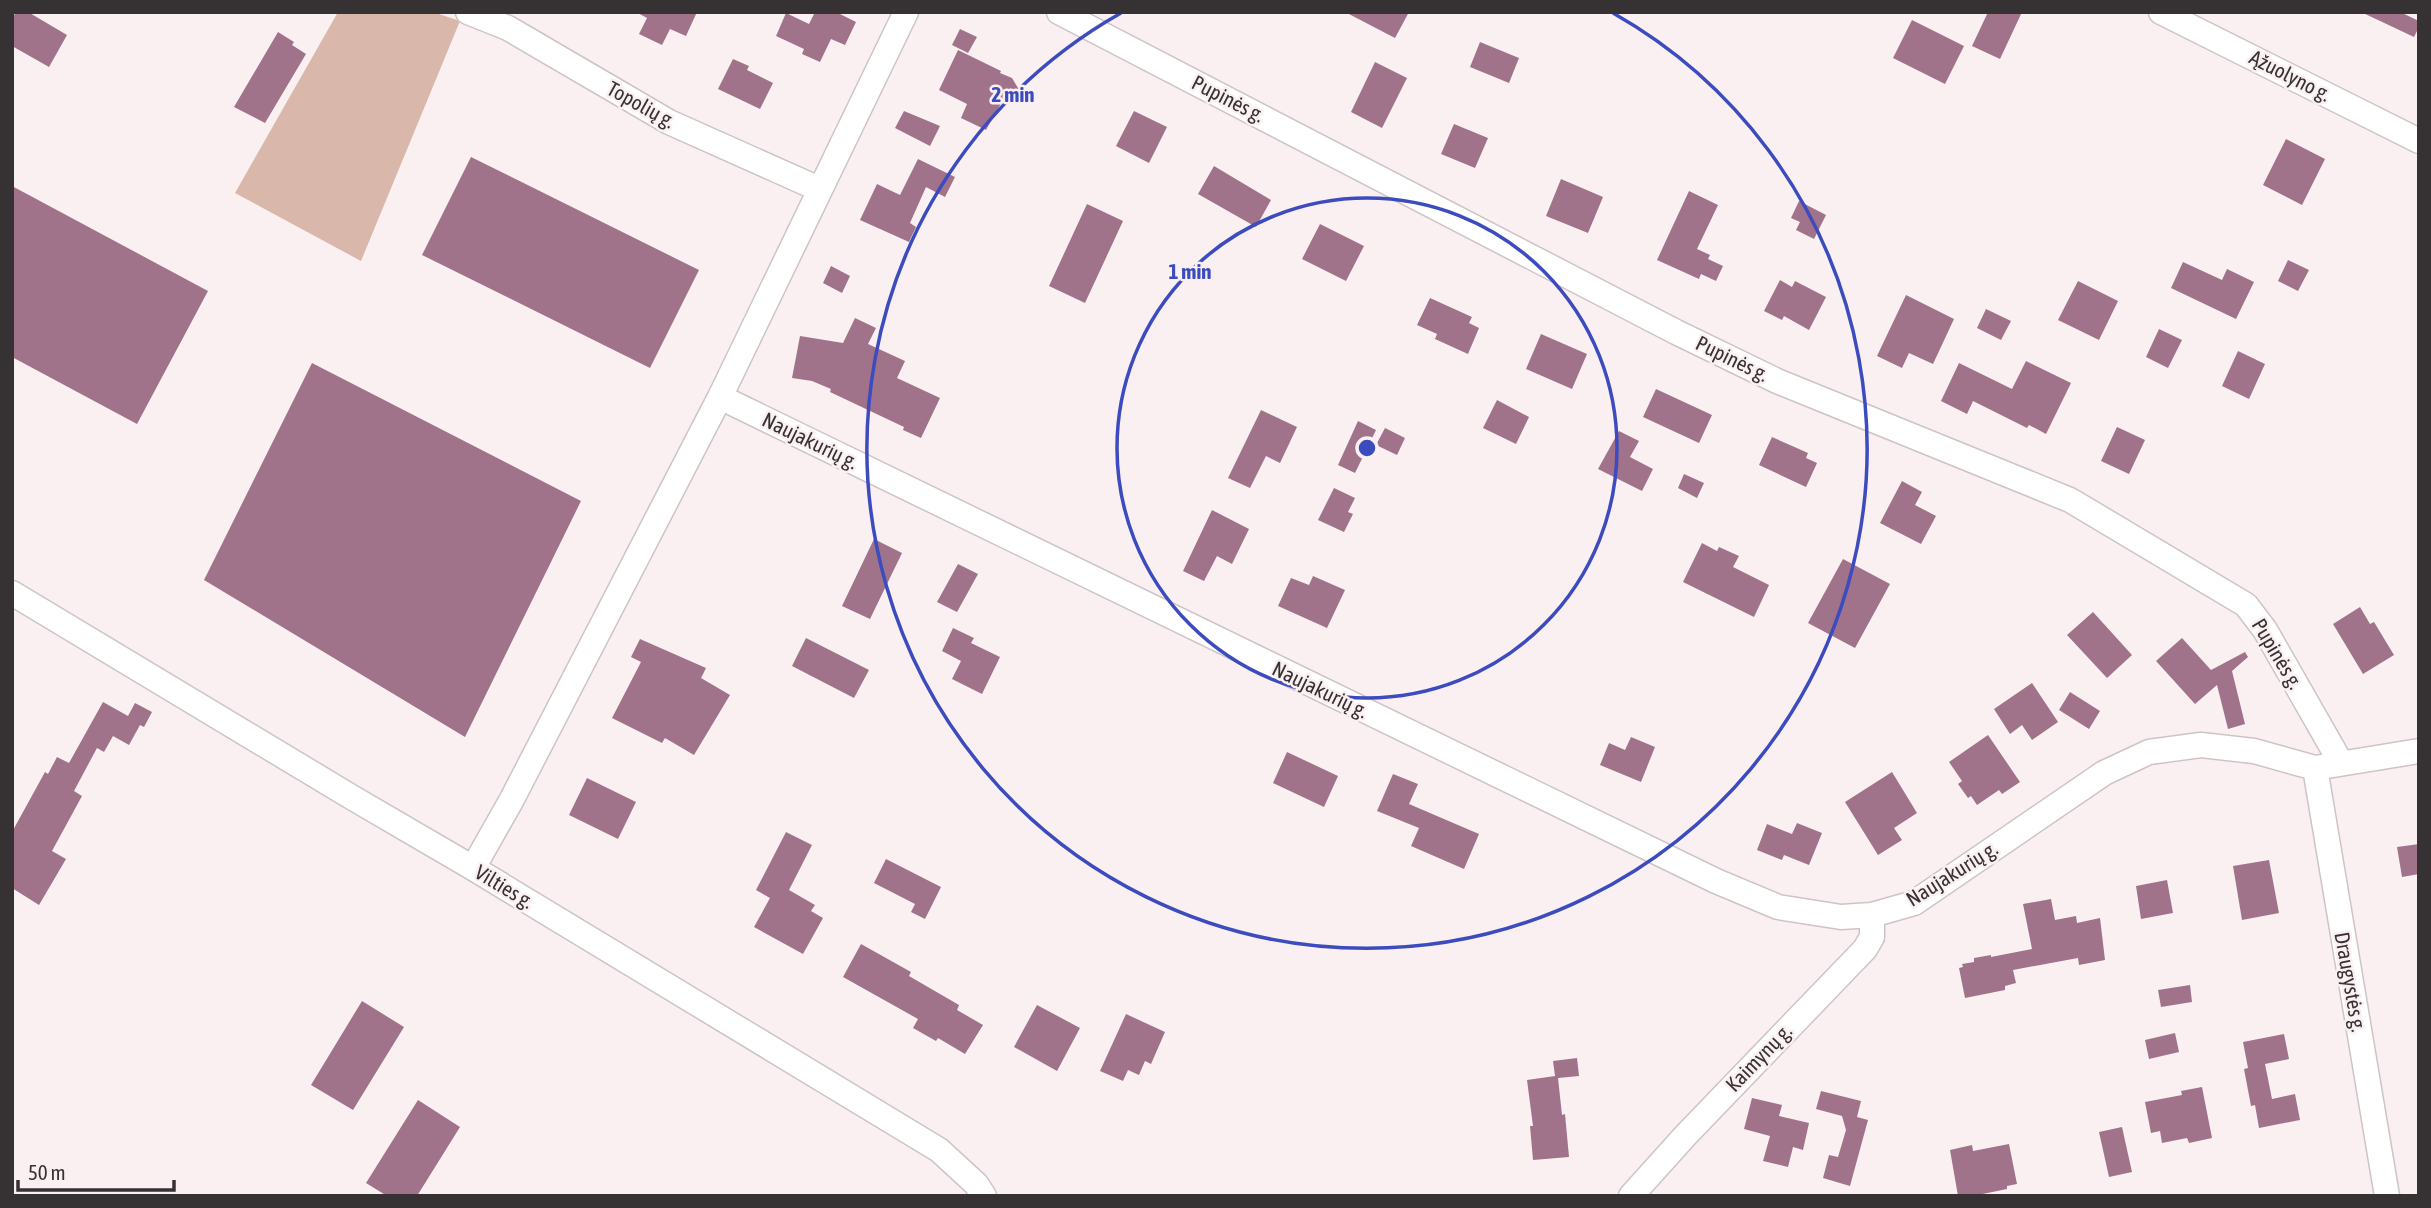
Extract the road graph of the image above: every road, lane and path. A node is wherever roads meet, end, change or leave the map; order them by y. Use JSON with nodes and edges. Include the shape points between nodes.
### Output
{"nodes":[{"id":1,"x":468,"y":12,"type":"edge"},
{"id":2,"x":906,"y":12,"type":"edge"},
{"id":3,"x":1059,"y":12,"type":"edge"},
{"id":4,"x":2161,"y":12,"type":"edge"},
{"id":5,"x":2419,"y":141,"type":"edge"},
{"id":6,"x":820,"y":189,"type":"junction"},
{"id":7,"x":720,"y":397,"type":"junction"},
{"id":8,"x":12,"y":593,"type":"edge"},
{"id":9,"x":2419,"y":751,"type":"edge"},
{"id":10,"x":2341,"y":764,"type":"junction"},
{"id":11,"x":2315,"y":768,"type":"junction"},
{"id":12,"x":473,"y":868,"type":"junction"},
{"id":13,"x":1872,"y":915,"type":"junction"},
{"id":14,"x":984,"y":1196,"type":"edge"},
{"id":15,"x":1631,"y":1196,"type":"edge"},
{"id":16,"x":2388,"y":1196,"type":"edge"}],
"edges":[{"from":1,"to":6,"type":"street","name":"Topolių g.","via":[[508,28],[669,122]]},
{"from":2,"to":6,"type":"street"},
{"from":3,"to":10,"type":"street","name":"Pupinės g.","via":[[1777,381],[2070,500],[2246,605]]},
{"from":4,"to":5,"type":"street","name":"Ąžuolyno g."},
{"from":6,"to":7,"type":"street"},
{"from":7,"to":12,"type":"street"},
{"from":7,"to":13,"type":"street","name":"Naujakurių g.","via":[[1716,881],[1778,907],[1841,917]]},
{"from":8,"to":12,"type":"street","name":"Vilties g."},
{"from":9,"to":10,"type":"street","name":"Naujakurių g."},
{"from":10,"to":11,"type":"street","name":"Naujakurių g."},
{"from":11,"to":13,"type":"street","name":"Naujakurių g.","via":[[2254,751],[2201,746],[2149,752],[2104,773],[1914,903]]},
{"from":11,"to":16,"type":"street","name":"Draugystės g."},
{"from":12,"to":14,"type":"street","name":"Vilties g.","via":[[939,1150]]},
{"from":13,"to":15,"type":"street","name":"Kaimynų g.","via":[[1872,937],[1865,949]]}]}
